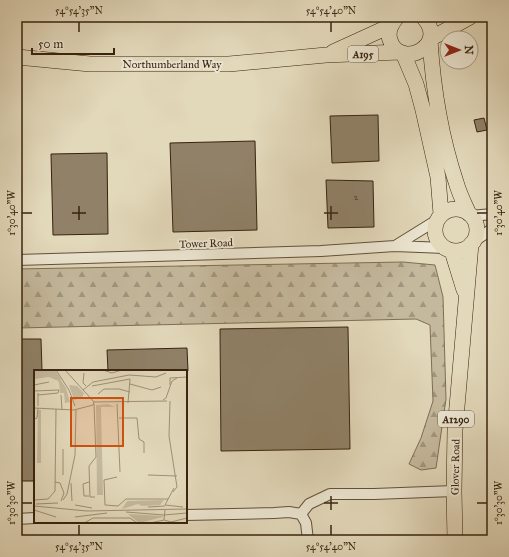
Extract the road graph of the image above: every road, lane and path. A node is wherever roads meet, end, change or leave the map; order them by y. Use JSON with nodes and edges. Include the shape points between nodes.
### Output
{"nodes":[{"id":1,"x":423,"y":17,"type":"edge"},
{"id":2,"x":470,"y":17,"type":"edge"},
{"id":3,"x":393,"y":20,"type":"edge"},
{"id":4,"x":430,"y":40,"type":"junction"},
{"id":5,"x":402,"y":53,"type":"junction"},
{"id":6,"x":326,"y":55,"type":"junction"},
{"id":7,"x":17,"y":57,"type":"edge"},
{"id":8,"x":470,"y":214,"type":"junction"},
{"id":9,"x":492,"y":214,"type":"edge"},
{"id":10,"x":439,"y":217,"type":"junction"},
{"id":11,"x":492,"y":229,"type":"edge"},
{"id":12,"x":472,"y":243,"type":"junction"},
{"id":13,"x":395,"y":246,"type":"junction"},
{"id":14,"x":449,"y":250,"type":"junction"},
{"id":15,"x":17,"y":260,"type":"edge"},
{"id":16,"x":466,"y":299,"type":"junction"},
{"id":17,"x":454,"y":491,"type":"junction"},
{"id":18,"x":301,"y":514,"type":"junction"},
{"id":19,"x":187,"y":515,"type":"edge"},
{"id":20,"x":17,"y":518,"type":"edge"},
{"id":21,"x":34,"y":518,"type":"edge"},
{"id":22,"x":308,"y":540,"type":"edge"},
{"id":23,"x":455,"y":540,"type":"edge"}],
"edges":[{"from":1,"to":4,"type":"main road","via":[[430,27]]},
{"from":2,"to":4,"type":"main road","number":"A195"},
{"from":3,"to":5,"type":"main road","number":"A195","via":[[389,38],[395,48]]},
{"from":3,"to":6,"type":"main road","name":"Northumberland Way","number":"A195"},
{"from":4,"to":5,"type":"main road","number":"A195","via":[[427,46],[416,54]]},
{"from":4,"to":8,"type":"main road","number":"A1290","via":[[434,88],[448,159]]},
{"from":5,"to":6,"type":"main road","name":"Northumberland Way","number":"A195"},
{"from":5,"to":10,"type":"main road","number":"A1290","via":[[416,84],[423,110],[438,178]]},
{"from":6,"to":7,"type":"main road","name":"Northumberland Way","number":"A195","via":[[229,64],[90,64]]},
{"from":8,"to":9,"type":"street"},
{"from":8,"to":10,"type":"main road","via":[[464,210],[452,209]]},
{"from":8,"to":12,"type":"main road","number":"A1290","via":[[475,221],[477,233]]},
{"from":10,"to":13,"type":"street","name":"Tower Road"},
{"from":10,"to":14,"type":"main road","number":"A1290","via":[[435,233],[440,244]]},
{"from":11,"to":12,"type":"street"},
{"from":12,"to":14,"type":"main road","via":[[466,249]]},
{"from":12,"to":16,"type":"main road","name":"Glover Road","number":"A1290"},
{"from":13,"to":14,"type":"street","name":"Tower Road"},
{"from":13,"to":15,"type":"street","name":"Tower Road","via":[[321,251]]},
{"from":14,"to":16,"type":"main road","name":"Glover Road","number":"A1290"},
{"from":16,"to":17,"type":"main road","name":"Glover Road","number":"A1290","via":[[455,430]]},
{"from":17,"to":18,"type":"street","via":[[330,494],[309,504]]},
{"from":17,"to":23,"type":"main road","name":"Glover Road","number":"A1290"},
{"from":18,"to":19,"type":"street","via":[[289,512]]},
{"from":18,"to":22,"type":"street","via":[[306,523]]},
{"from":20,"to":21,"type":"street"}]}
